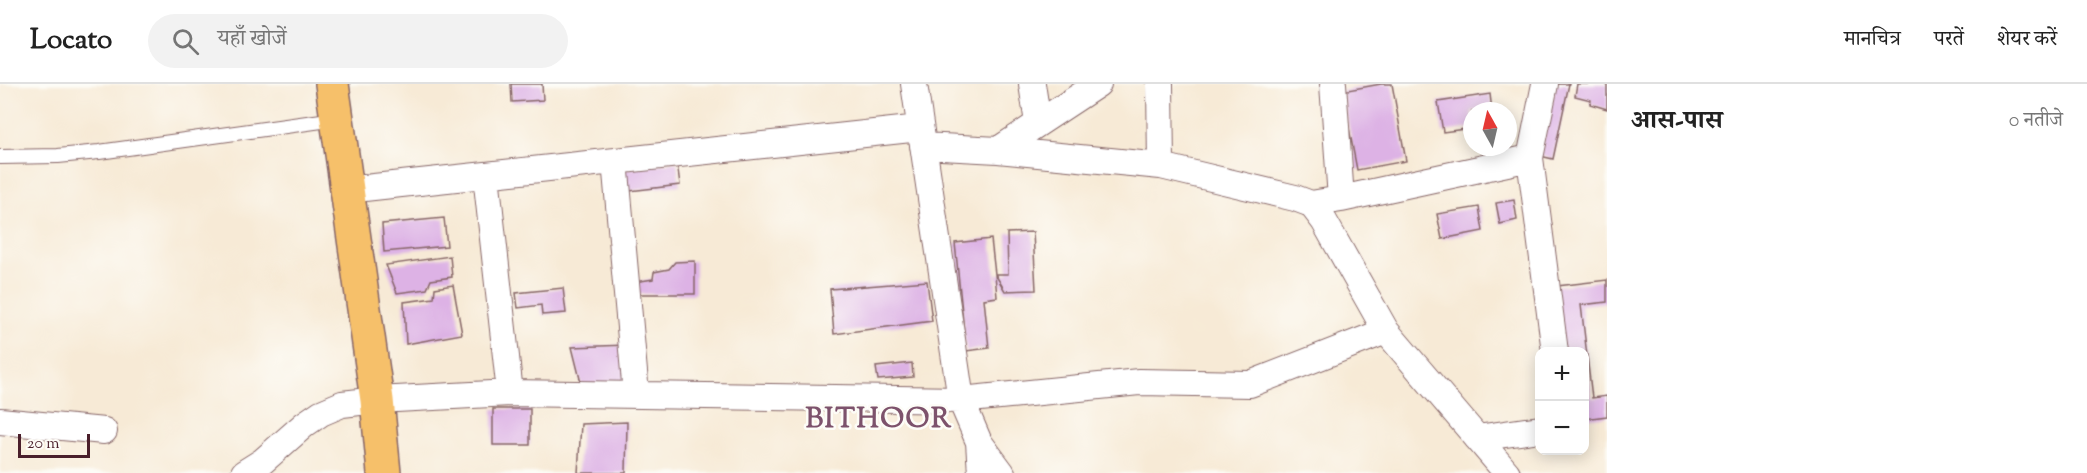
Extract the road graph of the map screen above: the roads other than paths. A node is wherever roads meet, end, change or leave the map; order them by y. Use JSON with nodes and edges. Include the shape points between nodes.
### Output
{"nodes":[{"id":1,"x":332,"y":84,"type":"edge"},
{"id":2,"x":914,"y":84,"type":"edge"},
{"id":3,"x":1032,"y":84,"type":"edge"},
{"id":4,"x":1098,"y":84,"type":"edge"},
{"id":5,"x":1160,"y":84,"type":"edge"},
{"id":6,"x":1333,"y":84,"type":"edge"},
{"id":7,"x":1545,"y":84,"type":"edge"},
{"id":8,"x":336,"y":119,"type":"junction"},
{"id":9,"x":1038,"y":123,"type":"junction"},
{"id":10,"x":921,"y":137,"type":"junction"},
{"id":11,"x":998,"y":150,"type":"junction"},
{"id":12,"x":0,"y":157,"type":"edge"},
{"id":13,"x":1530,"y":158,"type":"junction"},
{"id":14,"x":615,"y":161,"type":"junction"},
{"id":15,"x":1161,"y":166,"type":"junction"},
{"id":16,"x":486,"y":175,"type":"junction"},
{"id":17,"x":346,"y":190,"type":"junction"},
{"id":18,"x":1341,"y":199,"type":"junction"},
{"id":19,"x":1311,"y":204,"type":"junction"},
{"id":20,"x":1386,"y":331,"type":"junction"},
{"id":21,"x":1554,"y":347,"type":"edge"},
{"id":22,"x":510,"y":393,"type":"junction"},
{"id":23,"x":636,"y":394,"type":"junction"},
{"id":24,"x":377,"y":400,"type":"junction"},
{"id":25,"x":961,"y":400,"type":"junction"},
{"id":26,"x":0,"y":421,"type":"edge"},
{"id":27,"x":1535,"y":430,"type":"edge"},
{"id":28,"x":104,"y":431,"type":"dead end"},
{"id":29,"x":1478,"y":438,"type":"junction"},
{"id":30,"x":979,"y":442,"type":"junction"},
{"id":31,"x":270,"y":464,"type":"edge"},
{"id":32,"x":244,"y":473,"type":"edge"},
{"id":33,"x":384,"y":473,"type":"edge"},
{"id":34,"x":981,"y":473,"type":"edge"},
{"id":35,"x":1002,"y":473,"type":"edge"},
{"id":36,"x":1507,"y":473,"type":"edge"}],
"edges":[{"from":1,"to":8,"type":"main road"},
{"from":2,"to":10,"type":"street"},
{"from":3,"to":9,"type":"street"},
{"from":4,"to":9,"type":"street"},
{"from":5,"to":15,"type":"street"},
{"from":6,"to":18,"type":"street"},
{"from":7,"to":13,"type":"street"},
{"from":8,"to":12,"type":"lane","via":[[99,152]]},
{"from":8,"to":17,"type":"main road"},
{"from":9,"to":11,"type":"street"},
{"from":10,"to":11,"type":"street"},
{"from":10,"to":14,"type":"street"},
{"from":10,"to":25,"type":"street"},
{"from":11,"to":15,"type":"street"},
{"from":13,"to":18,"type":"street"},
{"from":13,"to":21,"type":"street"},
{"from":14,"to":16,"type":"street"},
{"from":14,"to":23,"type":"street"},
{"from":15,"to":19,"type":"street"},
{"from":16,"to":17,"type":"street"},
{"from":16,"to":22,"type":"street"},
{"from":17,"to":24,"type":"main road"},
{"from":18,"to":19,"type":"street"},
{"from":19,"to":20,"type":"street"},
{"from":20,"to":25,"type":"street","via":[[1250,384],[1139,381]]},
{"from":20,"to":29,"type":"street"},
{"from":22,"to":23,"type":"street"},
{"from":22,"to":24,"type":"street"},
{"from":23,"to":25,"type":"street"},
{"from":24,"to":31,"type":"street","via":[[342,404],[321,413]]},
{"from":24,"to":33,"type":"main road"},
{"from":25,"to":30,"type":"street"},
{"from":26,"to":28,"type":"street"},
{"from":27,"to":29,"type":"street"},
{"from":29,"to":36,"type":"street"},
{"from":30,"to":34,"type":"street"},
{"from":30,"to":35,"type":"street"},
{"from":31,"to":32,"type":"street"}]}
